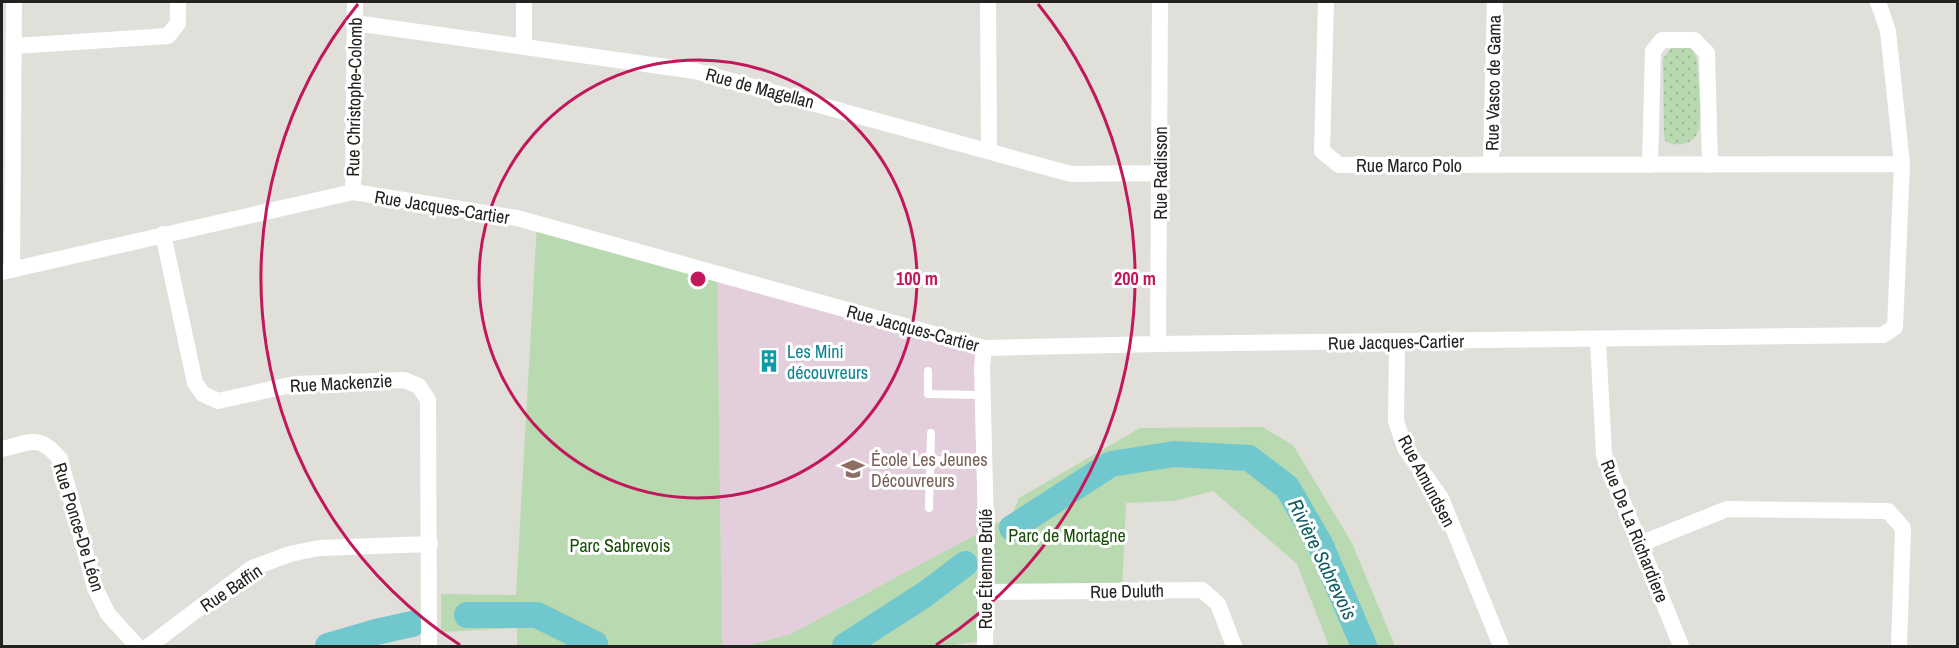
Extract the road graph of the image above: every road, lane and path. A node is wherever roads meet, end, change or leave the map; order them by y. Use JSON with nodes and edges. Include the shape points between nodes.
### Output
{"nodes":[{"id":1,"x":14,"y":2,"type":"edge"},
{"id":2,"x":178,"y":2,"type":"edge"},
{"id":3,"x":355,"y":2,"type":"edge"},
{"id":4,"x":524,"y":2,"type":"edge"},
{"id":5,"x":988,"y":2,"type":"edge"},
{"id":6,"x":1160,"y":2,"type":"edge"},
{"id":7,"x":1326,"y":2,"type":"edge"},
{"id":8,"x":1495,"y":2,"type":"edge"},
{"id":9,"x":1878,"y":2,"type":"edge"},
{"id":10,"x":355,"y":23,"type":"junction"},
{"id":11,"x":15,"y":46,"type":"junction"},
{"id":12,"x":524,"y":47,"type":"junction"},
{"id":13,"x":989,"y":151,"type":"junction"},
{"id":14,"x":1902,"y":164,"type":"junction"},
{"id":15,"x":1491,"y":165,"type":"junction"},
{"id":16,"x":1650,"y":165,"type":"junction"},
{"id":17,"x":1710,"y":165,"type":"junction"},
{"id":18,"x":1160,"y":173,"type":"junction"},
{"id":19,"x":353,"y":192,"type":"junction"},
{"id":20,"x":164,"y":234,"type":"junction"},
{"id":21,"x":7,"y":271,"type":"edge"},
{"id":22,"x":1598,"y":340,"type":"junction"},
{"id":23,"x":1397,"y":342,"type":"junction"},
{"id":24,"x":1158,"y":344,"type":"junction"},
{"id":25,"x":984,"y":348,"type":"junction"},
{"id":26,"x":928,"y":371,"type":"dead end"},
{"id":27,"x":982,"y":395,"type":"junction"},
{"id":28,"x":931,"y":433,"type":"dead end"},
{"id":29,"x":2,"y":449,"type":"edge"},
{"id":30,"x":930,"y":460,"type":"junction"},
{"id":31,"x":984,"y":462,"type":"junction"},
{"id":32,"x":929,"y":508,"type":"dead end"},
{"id":33,"x":430,"y":544,"type":"junction"},
{"id":34,"x":1640,"y":544,"type":"junction"},
{"id":35,"x":986,"y":592,"type":"junction"},
{"id":36,"x":137,"y":646,"type":"edge"},
{"id":37,"x":149,"y":646,"type":"edge"},
{"id":38,"x":429,"y":646,"type":"edge"},
{"id":39,"x":985,"y":646,"type":"edge"},
{"id":40,"x":1234,"y":646,"type":"edge"},
{"id":41,"x":1501,"y":646,"type":"edge"},
{"id":42,"x":1681,"y":646,"type":"edge"},
{"id":43,"x":1899,"y":646,"type":"edge"}],
"edges":[{"from":1,"to":11,"type":"street"},
{"from":2,"to":11,"type":"street","via":[[178,23],[168,36]]},
{"from":3,"to":10,"type":"street","name":"Rue Christophe-Colomb"},
{"from":4,"to":12,"type":"street"},
{"from":5,"to":13,"type":"street"},
{"from":6,"to":18,"type":"street","name":"Rue Radisson"},
{"from":7,"to":15,"type":"street","name":"Rue Marco Polo","via":[[1322,151],[1339,165]]},
{"from":8,"to":15,"type":"street","name":"Rue Vasco de Gama"},
{"from":9,"to":14,"type":"street","via":[[1888,31]]},
{"from":10,"to":12,"type":"street","name":"Rue de Magellan"},
{"from":10,"to":19,"type":"street","name":"Rue Christophe-Colomb"},
{"from":11,"to":21,"type":"street"},
{"from":12,"to":13,"type":"street","name":"Rue de Magellan","via":[[695,71]]},
{"from":13,"to":18,"type":"street","name":"Rue de Magellan","via":[[1071,174]]},
{"from":14,"to":17,"type":"street","name":"Rue Marco Polo"},
{"from":14,"to":22,"type":"street","name":"Rue Jacques-Cartier","via":[[1894,327],[1883,336]]},
{"from":15,"to":16,"type":"street","name":"Rue Marco Polo"},
{"from":16,"to":17,"type":"street","name":"Rue Marco Polo"},
{"from":16,"to":17,"type":"street","via":[[1653,51],[1662,40],[1694,40],[1707,53]]},
{"from":18,"to":24,"type":"street","name":"Rue Radisson"},
{"from":19,"to":20,"type":"street","name":"Rue Jacques-Cartier"},
{"from":19,"to":25,"type":"street","name":"Rue Jacques-Cartier","via":[[517,218]]},
{"from":20,"to":21,"type":"street","name":"Rue Jacques-Cartier"},
{"from":20,"to":33,"type":"street","name":"Rue Mackenzie","via":[[195,382],[203,394],[218,401],[295,384],[404,380],[418,386],[428,400]]},
{"from":22,"to":23,"type":"street","name":"Rue Jacques-Cartier"},
{"from":22,"to":34,"type":"street","name":"Rue De La Richardiere","via":[[1604,455]]},
{"from":23,"to":24,"type":"street","name":"Rue Jacques-Cartier"},
{"from":23,"to":41,"type":"street","name":"Rue Amundsen","via":[[1396,421],[1405,448],[1441,498]]},
{"from":24,"to":25,"type":"street","name":"Rue Jacques-Cartier"},
{"from":25,"to":27,"type":"street","name":"Rue Étienne Brûlé"},
{"from":26,"to":27,"type":"lane","via":[[928,393]]},
{"from":27,"to":31,"type":"street","name":"Rue Étienne Brûlé"},
{"from":28,"to":30,"type":"lane"},
{"from":29,"to":36,"type":"street","name":"Rue Ponce-De Léon","via":[[38,441],[60,459],[95,588],[108,614]]},
{"from":30,"to":31,"type":"lane"},
{"from":30,"to":32,"type":"lane"},
{"from":31,"to":35,"type":"street","name":"Rue Étienne Brûlé"},
{"from":33,"to":37,"type":"street","name":"Rue Baffin","via":[[290,554],[252,568]]},
{"from":33,"to":38,"type":"street","name":"Rue Mackenzie"},
{"from":34,"to":42,"type":"street","name":"Rue De La Richardiere"},
{"from":34,"to":43,"type":"street","via":[[1727,509],[1888,511],[1903,528]]},
{"from":35,"to":39,"type":"street","name":"Rue Étienne Brûlé"},
{"from":35,"to":40,"type":"street","name":"Rue Duluth","via":[[1202,590],[1218,604]]}]}
